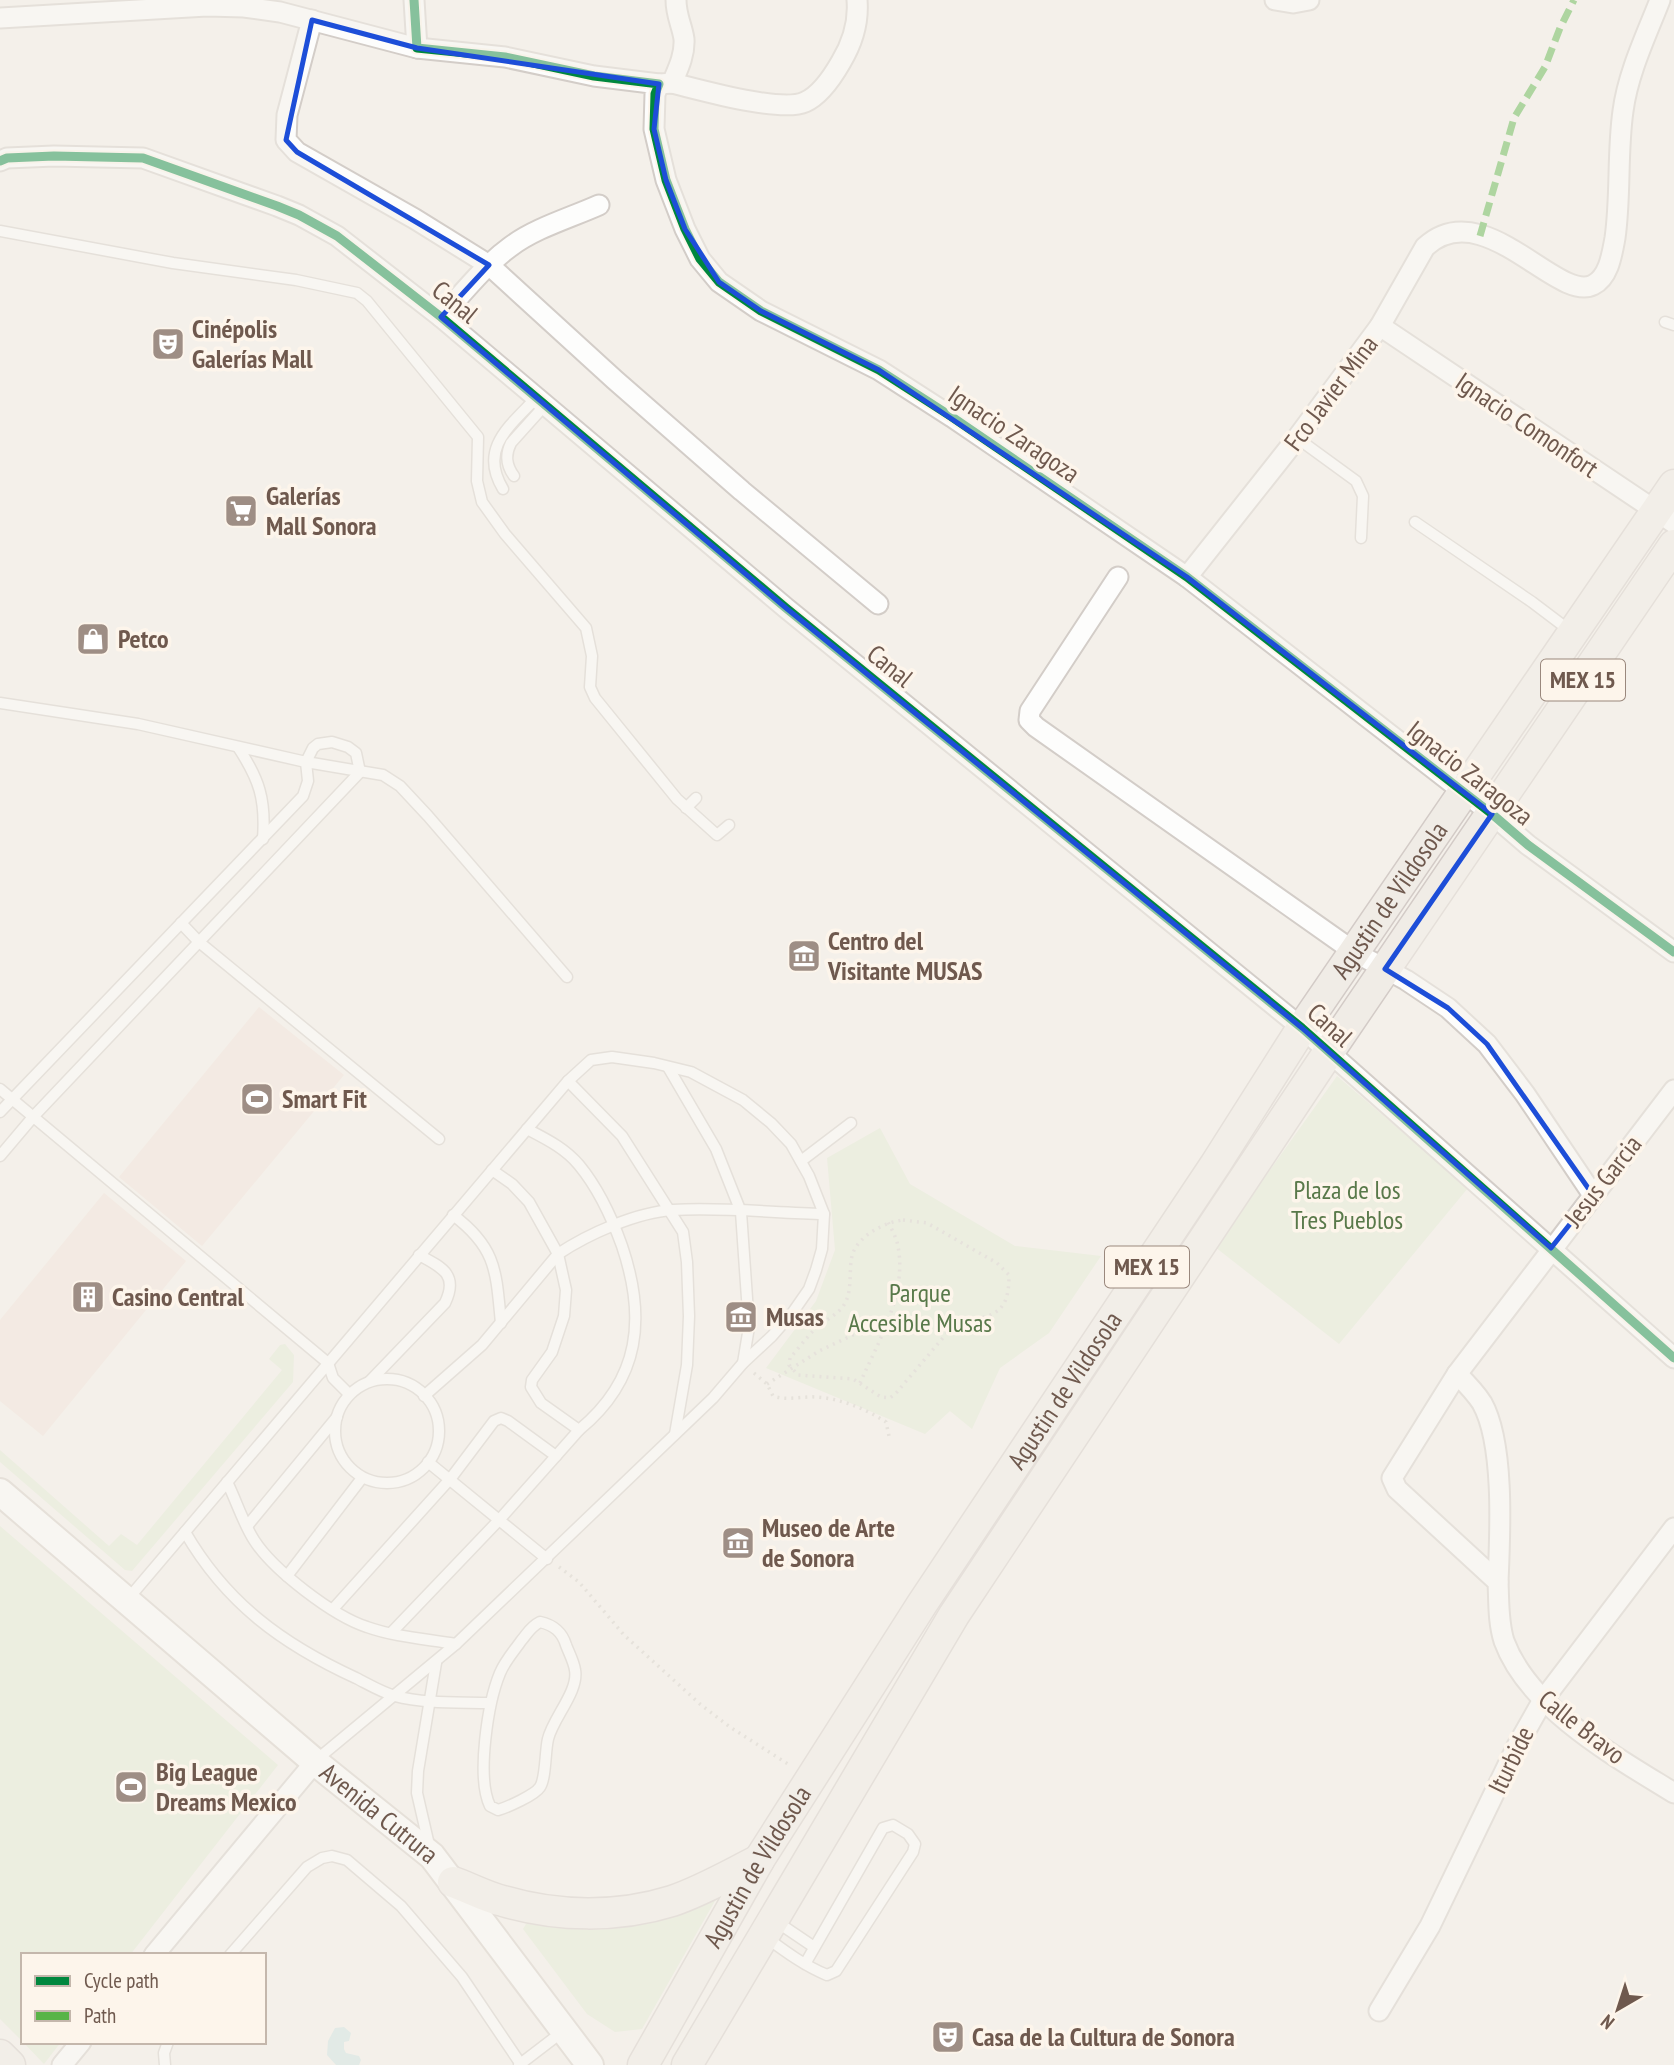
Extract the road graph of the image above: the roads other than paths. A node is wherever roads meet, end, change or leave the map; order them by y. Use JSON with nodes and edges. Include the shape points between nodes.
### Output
{"nodes":[{"id":1,"x":414,"y":0,"type":"edge"},
{"id":2,"x":676,"y":0,"type":"edge"},
{"id":3,"x":856,"y":0,"type":"edge"},
{"id":4,"x":1275,"y":0,"type":"edge"},
{"id":5,"x":1309,"y":0,"type":"edge"},
{"id":6,"x":1660,"y":0,"type":"edge"},
{"id":7,"x":0,"y":18,"type":"edge"},
{"id":8,"x":312,"y":20,"type":"junction"},
{"id":9,"x":416,"y":48,"type":"junction"},
{"id":10,"x":665,"y":84,"type":"junction"},
{"id":11,"x":4,"y":160,"type":"edge"},
{"id":12,"x":599,"y":205,"type":"dead end"},
{"id":13,"x":0,"y":231,"type":"edge"},
{"id":14,"x":489,"y":265,"type":"junction"},
{"id":15,"x":441,"y":317,"type":"junction"},
{"id":16,"x":1380,"y":326,"type":"junction"},
{"id":17,"x":541,"y":400,"type":"junction"},
{"id":18,"x":1297,"y":438,"type":"junction"},
{"id":19,"x":514,"y":476,"type":"dead end"},
{"id":20,"x":1674,"y":485,"type":"edge"},
{"id":21,"x":503,"y":489,"type":"dead end"},
{"id":22,"x":1665,"y":517,"type":"edge"},
{"id":23,"x":1415,"y":522,"type":"dead end"},
{"id":24,"x":1361,"y":538,"type":"dead end"},
{"id":25,"x":1674,"y":545,"type":"edge"},
{"id":26,"x":1118,"y":577,"type":"dead end"},
{"id":27,"x":1187,"y":577,"type":"junction"},
{"id":28,"x":878,"y":604,"type":"dead end"},
{"id":29,"x":1573,"y":633,"type":"junction"},
{"id":30,"x":0,"y":703,"type":"edge"},
{"id":31,"x":238,"y":747,"type":"junction"},
{"id":32,"x":306,"y":762,"type":"junction"},
{"id":33,"x":360,"y":772,"type":"junction"},
{"id":34,"x":1464,"y":793,"type":"junction"},
{"id":35,"x":696,"y":798,"type":"dead end"},
{"id":36,"x":686,"y":808,"type":"junction"},
{"id":37,"x":1492,"y":814,"type":"junction"},
{"id":38,"x":729,"y":825,"type":"dead end"},
{"id":39,"x":263,"y":839,"type":"junction"},
{"id":40,"x":181,"y":923,"type":"junction"},
{"id":41,"x":199,"y":942,"type":"junction"},
{"id":42,"x":1674,"y":952,"type":"edge"},
{"id":43,"x":1356,"y":953,"type":"junction"},
{"id":44,"x":1385,"y":969,"type":"junction"},
{"id":45,"x":568,"y":977,"type":"dead end"},
{"id":46,"x":1302,"y":1028,"type":"junction"},
{"id":47,"x":1328,"y":1052,"type":"junction"},
{"id":48,"x":668,"y":1067,"type":"junction"},
{"id":49,"x":568,"y":1081,"type":"junction"},
{"id":50,"x":0,"y":1089,"type":"edge"},
{"id":51,"x":1674,"y":1090,"type":"edge"},
{"id":52,"x":11,"y":1099,"type":"junction"},
{"id":53,"x":0,"y":1112,"type":"edge"},
{"id":54,"x":33,"y":1117,"type":"junction"},
{"id":55,"x":852,"y":1123,"type":"dead end"},
{"id":56,"x":527,"y":1129,"type":"junction"},
{"id":57,"x":439,"y":1139,"type":"dead end"},
{"id":58,"x":13,"y":1141,"type":"junction"},
{"id":59,"x":0,"y":1149,"type":"edge"},
{"id":60,"x":0,"y":1156,"type":"edge"},
{"id":61,"x":801,"y":1161,"type":"junction"},
{"id":62,"x":492,"y":1170,"type":"junction"},
{"id":63,"x":1593,"y":1195,"type":"junction"},
{"id":64,"x":671,"y":1210,"type":"junction"},
{"id":65,"x":741,"y":1212,"type":"junction"},
{"id":66,"x":824,"y":1214,"type":"junction"},
{"id":67,"x":453,"y":1215,"type":"junction"},
{"id":68,"x":614,"y":1224,"type":"junction"},
{"id":69,"x":1551,"y":1248,"type":"junction"},
{"id":70,"x":558,"y":1254,"type":"junction"},
{"id":71,"x":419,"y":1255,"type":"junction"},
{"id":72,"x":501,"y":1323,"type":"junction"},
{"id":73,"x":1674,"y":1358,"type":"edge"},
{"id":74,"x":328,"y":1363,"type":"junction"},
{"id":75,"x":743,"y":1363,"type":"junction"},
{"id":76,"x":1457,"y":1374,"type":"junction"},
{"id":77,"x":370,"y":1381,"type":"junction"},
{"id":78,"x":349,"y":1394,"type":"junction"},
{"id":79,"x":424,"y":1396,"type":"junction"},
{"id":80,"x":338,"y":1416,"type":"junction"},
{"id":81,"x":579,"y":1430,"type":"junction"},
{"id":82,"x":675,"y":1435,"type":"junction"},
{"id":83,"x":556,"y":1455,"type":"junction"},
{"id":84,"x":428,"y":1462,"type":"junction"},
{"id":85,"x":362,"y":1478,"type":"junction"},
{"id":86,"x":451,"y":1478,"type":"junction"},
{"id":87,"x":227,"y":1482,"type":"junction"},
{"id":88,"x":0,"y":1492,"type":"edge"},
{"id":89,"x":500,"y":1520,"type":"junction"},
{"id":90,"x":248,"y":1525,"type":"junction"},
{"id":91,"x":1674,"y":1528,"type":"edge"},
{"id":92,"x":185,"y":1532,"type":"junction"},
{"id":93,"x":547,"y":1559,"type":"junction"},
{"id":94,"x":287,"y":1576,"type":"junction"},
{"id":95,"x":1498,"y":1582,"type":"junction"},
{"id":96,"x":126,"y":1601,"type":"junction"},
{"id":97,"x":333,"y":1609,"type":"junction"},
{"id":98,"x":392,"y":1632,"type":"junction"},
{"id":99,"x":456,"y":1644,"type":"junction"},
{"id":100,"x":436,"y":1662,"type":"junction"},
{"id":101,"x":394,"y":1696,"type":"junction"},
{"id":102,"x":429,"y":1700,"type":"junction"},
{"id":103,"x":1543,"y":1700,"type":"junction"},
{"id":104,"x":490,"y":1703,"type":"junction"},
{"id":105,"x":315,"y":1762,"type":"junction"},
{"id":106,"x":1674,"y":1793,"type":"edge"},
{"id":107,"x":432,"y":1856,"type":"junction"},
{"id":108,"x":759,"y":1860,"type":"junction"},
{"id":109,"x":453,"y":1882,"type":"junction"},
{"id":110,"x":769,"y":1928,"type":"junction"},
{"id":111,"x":814,"y":1947,"type":"junction"},
{"id":112,"x":156,"y":1953,"type":"edge"},
{"id":113,"x":232,"y":1953,"type":"edge"},
{"id":114,"x":805,"y":1964,"type":"junction"},
{"id":115,"x":1379,"y":2011,"type":"dead end"},
{"id":116,"x":565,"y":2030,"type":"junction"},
{"id":117,"x":79,"y":2044,"type":"edge"},
{"id":118,"x":167,"y":2044,"type":"edge"},
{"id":119,"x":0,"y":2055,"type":"edge"},
{"id":120,"x":519,"y":2064,"type":"edge"},
{"id":121,"x":10,"y":2065,"type":"edge"},
{"id":122,"x":62,"y":2065,"type":"edge"},
{"id":123,"x":165,"y":2065,"type":"edge"},
{"id":124,"x":590,"y":2065,"type":"edge"},
{"id":125,"x":643,"y":2065,"type":"edge"},
{"id":126,"x":687,"y":2065,"type":"edge"}],
"edges":[{"from":1,"to":9,"type":"street"},
{"from":2,"to":10,"type":"street","name":"Ignacio Zaragoza","via":[[684,54]]},
{"from":3,"to":10,"type":"street","via":[[857,23],[845,55],[833,76],[808,101],[785,106]]},
{"from":4,"to":5,"type":"street"},
{"from":6,"to":16,"type":"street","name":"Fco Javier Mina","via":[[1623,109],[1612,256],[1595,284],[1574,286],[1516,249],[1480,236],[1446,233],[1425,247]]},
{"from":7,"to":8,"type":"street","via":[[244,6]]},
{"from":8,"to":9,"type":"street"},
{"from":8,"to":14,"type":"street","via":[[287,115],[286,140],[297,152]]},
{"from":9,"to":10,"type":"street","via":[[505,57],[594,76]]},
{"from":10,"to":27,"type":"street","name":"Ignacio Zaragoza","via":[[654,108],[654,129],[666,180],[700,259],[719,282],[761,310],[878,370]]},
{"from":11,"to":15,"type":"street","name":"Canal","via":[[143,158],[277,206],[337,236]]},
{"from":12,"to":14,"type":"street","via":[[533,233]]},
{"from":13,"to":36,"type":"lane","via":[[296,280],[357,293],[367,301],[478,437],[477,481],[482,502],[586,628],[592,656],[590,687],[595,698],[651,759]]},
{"from":14,"to":15,"type":"street"},
{"from":14,"to":28,"type":"street","via":[[742,491]]},
{"from":15,"to":17,"type":"street","name":"Canal"},
{"from":16,"to":18,"type":"street","name":"Fco Javier Mina"},
{"from":16,"to":22,"type":"street","name":"Ignacio Comonfort"},
{"from":17,"to":19,"type":"lane","via":[[511,443],[506,458]]},
{"from":17,"to":21,"type":"lane","via":[[501,436],[495,448],[493,461]]},
{"from":17,"to":46,"type":"street","name":"Canal","via":[[786,608]]},
{"from":18,"to":24,"type":"lane","via":[[1356,481],[1363,496]]},
{"from":18,"to":27,"type":"street","name":"Fco Javier Mina"},
{"from":20,"to":22,"type":"main road","name":"Agustin de Vildosola","number":"MEX 15"},
{"from":22,"to":29,"type":"main road","name":"Agustin de Vildosola","number":"MEX 15"},
{"from":23,"to":29,"type":"lane"},
{"from":25,"to":37,"type":"main road","name":"Agustin de Vildosola","number":"MEX 15"},
{"from":26,"to":43,"type":"street","via":[[1030,711],[1029,720]]},
{"from":27,"to":34,"type":"street","name":"Ignacio Zaragoza"},
{"from":29,"to":34,"type":"main road","name":"Agustin de Vildosola","number":"MEX 15"},
{"from":30,"to":31,"type":"lane","via":[[138,724]]},
{"from":31,"to":32,"type":"lane"},
{"from":31,"to":39,"type":"lane","via":[[262,793]]},
{"from":32,"to":33,"type":"lane"},
{"from":32,"to":33,"type":"lane","via":[[318,744],[341,743],[356,753]]},
{"from":32,"to":39,"type":"lane","via":[[308,781],[303,796]]},
{"from":33,"to":41,"type":"lane"},
{"from":33,"to":45,"type":"lane","via":[[383,775],[400,786]]},
{"from":34,"to":37,"type":"street","name":"Ignacio Zaragoza"},
{"from":34,"to":43,"type":"main road","name":"Agustin de Vildosola","number":"MEX 15"},
{"from":35,"to":36,"type":"lane"},
{"from":36,"to":38,"type":"lane","via":[[717,835]]},
{"from":37,"to":42,"type":"street","name":"Ignacio Zaragoza"},
{"from":37,"to":44,"type":"main road","name":"Agustin de Vildosola","number":"MEX 15"},
{"from":39,"to":40,"type":"lane"},
{"from":40,"to":41,"type":"lane"},
{"from":40,"to":52,"type":"lane"},
{"from":41,"to":54,"type":"lane"},
{"from":41,"to":57,"type":"lane"},
{"from":43,"to":44,"type":"street"},
{"from":43,"to":46,"type":"main road","name":"Agustin de Vildosola","number":"MEX 15"},
{"from":44,"to":47,"type":"main road","name":"Agustin de Vildosola","number":"MEX 15"},
{"from":44,"to":63,"type":"street","via":[[1448,1008],[1487,1044]]},
{"from":46,"to":47,"type":"street","name":"Canal"},
{"from":46,"to":108,"type":"main road","name":"Agustin de Vildosola","number":"MEX 15"},
{"from":47,"to":69,"type":"street","name":"Canal"},
{"from":47,"to":110,"type":"main road","name":"Agustin de Vildosola","number":"MEX 15","via":[[954,1615]]},
{"from":48,"to":49,"type":"lane","via":[[600,1058],[591,1060]]},
{"from":48,"to":61,"type":"lane","via":[[691,1072],[743,1100],[791,1144]]},
{"from":48,"to":65,"type":"lane","via":[[716,1149]]},
{"from":49,"to":56,"type":"lane"},
{"from":49,"to":64,"type":"lane","via":[[622,1136]]},
{"from":50,"to":52,"type":"lane"},
{"from":51,"to":63,"type":"street","name":"Jesus Garcia"},
{"from":52,"to":53,"type":"lane"},
{"from":52,"to":54,"type":"lane"},
{"from":54,"to":58,"type":"lane"},
{"from":54,"to":74,"type":"lane"},
{"from":55,"to":61,"type":"lane"},
{"from":56,"to":62,"type":"lane"},
{"from":56,"to":68,"type":"lane","via":[[558,1145],[579,1164]]},
{"from":58,"to":59,"type":"lane"},
{"from":58,"to":60,"type":"lane"},
{"from":61,"to":66,"type":"lane"},
{"from":62,"to":67,"type":"lane"},
{"from":62,"to":70,"type":"lane","via":[[529,1202]]},
{"from":63,"to":69,"type":"street","name":"Jesus Garcia"},
{"from":64,"to":65,"type":"lane"},
{"from":64,"to":68,"type":"lane"},
{"from":64,"to":82,"type":"lane","via":[[683,1232],[689,1316],[687,1365]]},
{"from":65,"to":66,"type":"lane"},
{"from":65,"to":75,"type":"lane","via":[[749,1327]]},
{"from":66,"to":75,"type":"lane","via":[[822,1249],[809,1289],[772,1336]]},
{"from":67,"to":71,"type":"lane"},
{"from":67,"to":72,"type":"lane","via":[[482,1241],[492,1264]]},
{"from":68,"to":70,"type":"lane"},
{"from":68,"to":81,"type":"lane","via":[[633,1278],[633,1349],[604,1407]]},
{"from":69,"to":73,"type":"street","name":"Canal"},
{"from":69,"to":76,"type":"street","name":"Jesus Garcia"},
{"from":70,"to":72,"type":"lane"},
{"from":70,"to":81,"type":"lane","via":[[566,1290],[564,1316],[552,1352],[531,1387],[541,1403]]},
{"from":71,"to":74,"type":"lane"},
{"from":71,"to":77,"type":"lane","via":[[444,1269],[450,1279],[448,1297]]},
{"from":72,"to":79,"type":"lane"},
{"from":74,"to":78,"type":"lane","via":[[333,1378]]},
{"from":74,"to":87,"type":"lane"},
{"from":75,"to":82,"type":"lane"},
{"from":76,"to":95,"type":"street","via":[[1482,1403],[1493,1441],[1501,1513]]},
{"from":76,"to":95,"type":"street","name":"Jesus Garcia","via":[[1392,1483]]},
{"from":77,"to":78,"type":"lane"},
{"from":77,"to":79,"type":"lane","via":[[394,1380]]},
{"from":78,"to":80,"type":"lane"},
{"from":79,"to":84,"type":"lane","via":[[435,1408],[439,1425],[439,1442]]},
{"from":80,"to":85,"type":"lane","via":[[341,1456]]},
{"from":80,"to":90,"type":"lane"},
{"from":81,"to":83,"type":"lane"},
{"from":82,"to":93,"type":"lane"},
{"from":83,"to":86,"type":"lane","via":[[501,1418]]},
{"from":83,"to":89,"type":"lane"},
{"from":84,"to":85,"type":"lane","via":[[401,1482]]},
{"from":84,"to":86,"type":"lane"},
{"from":85,"to":94,"type":"lane"},
{"from":86,"to":89,"type":"lane"},
{"from":86,"to":97,"type":"lane"},
{"from":87,"to":90,"type":"lane"},
{"from":87,"to":92,"type":"lane"},
{"from":88,"to":96,"type":"street","name":"Avenida Cutrura"},
{"from":89,"to":93,"type":"lane"},
{"from":89,"to":98,"type":"lane"},
{"from":90,"to":94,"type":"lane","via":[[253,1538]]},
{"from":91,"to":103,"type":"street","name":"Iturbide"},
{"from":92,"to":96,"type":"lane"},
{"from":92,"to":101,"type":"lane","via":[[201,1560],[254,1616],[319,1661]]},
{"from":93,"to":99,"type":"lane"},
{"from":94,"to":97,"type":"lane"},
{"from":95,"to":103,"type":"street","name":"Calle Bravo","via":[[1503,1639],[1511,1658]]},
{"from":96,"to":105,"type":"street","name":"Avenida Cutrura"},
{"from":97,"to":98,"type":"lane","via":[[353,1622]]},
{"from":98,"to":99,"type":"lane"},
{"from":99,"to":100,"type":"lane"},
{"from":100,"to":101,"type":"lane"},
{"from":100,"to":102,"type":"lane"},
{"from":101,"to":102,"type":"lane"},
{"from":101,"to":105,"type":"lane"},
{"from":102,"to":104,"type":"lane"},
{"from":102,"to":107,"type":"lane","via":[[418,1793]]},
{"from":103,"to":106,"type":"street","name":"Calle Bravo"},
{"from":103,"to":115,"type":"street","name":"Iturbide","via":[[1430,1926]]},
{"from":104,"to":104,"type":"lane","via":[[484,1760],[486,1800],[498,1810],[540,1787],[548,1739],[574,1685],[575,1670],[557,1629],[540,1622],[531,1627],[501,1671]]},
{"from":105,"to":107,"type":"street","name":"Avenida Cutrura"},
{"from":105,"to":112,"type":"street"},
{"from":107,"to":109,"type":"street","name":"Avenida Cutrura"},
{"from":108,"to":109,"type":"main road","via":[[674,1901],[614,1912],[528,1907]]},
{"from":108,"to":125,"type":"main road","name":"Agustin de Vildosola","number":"MEX 15"},
{"from":109,"to":116,"type":"street","name":"Avenida Cutrura"},
{"from":110,"to":111,"type":"lane"},
{"from":110,"to":114,"type":"lane"},
{"from":110,"to":126,"type":"main road","name":"Agustin de Vildosola","number":"MEX 15"},
{"from":111,"to":114,"type":"lane"},
{"from":111,"to":114,"type":"lane","via":[[883,1828],[893,1825],[908,1834],[915,1844],[913,1852],[836,1971],[827,1975]]},
{"from":113,"to":120,"type":"lane","via":[[314,1861],[339,1857],[401,1906],[463,1977]]},
{"from":116,"to":120,"type":"lane"},
{"from":116,"to":124,"type":"street","name":"Avenida Cutrura"},
{"from":117,"to":122,"type":"street"},
{"from":118,"to":123,"type":"lane"},
{"from":119,"to":121,"type":"main road"}]}
